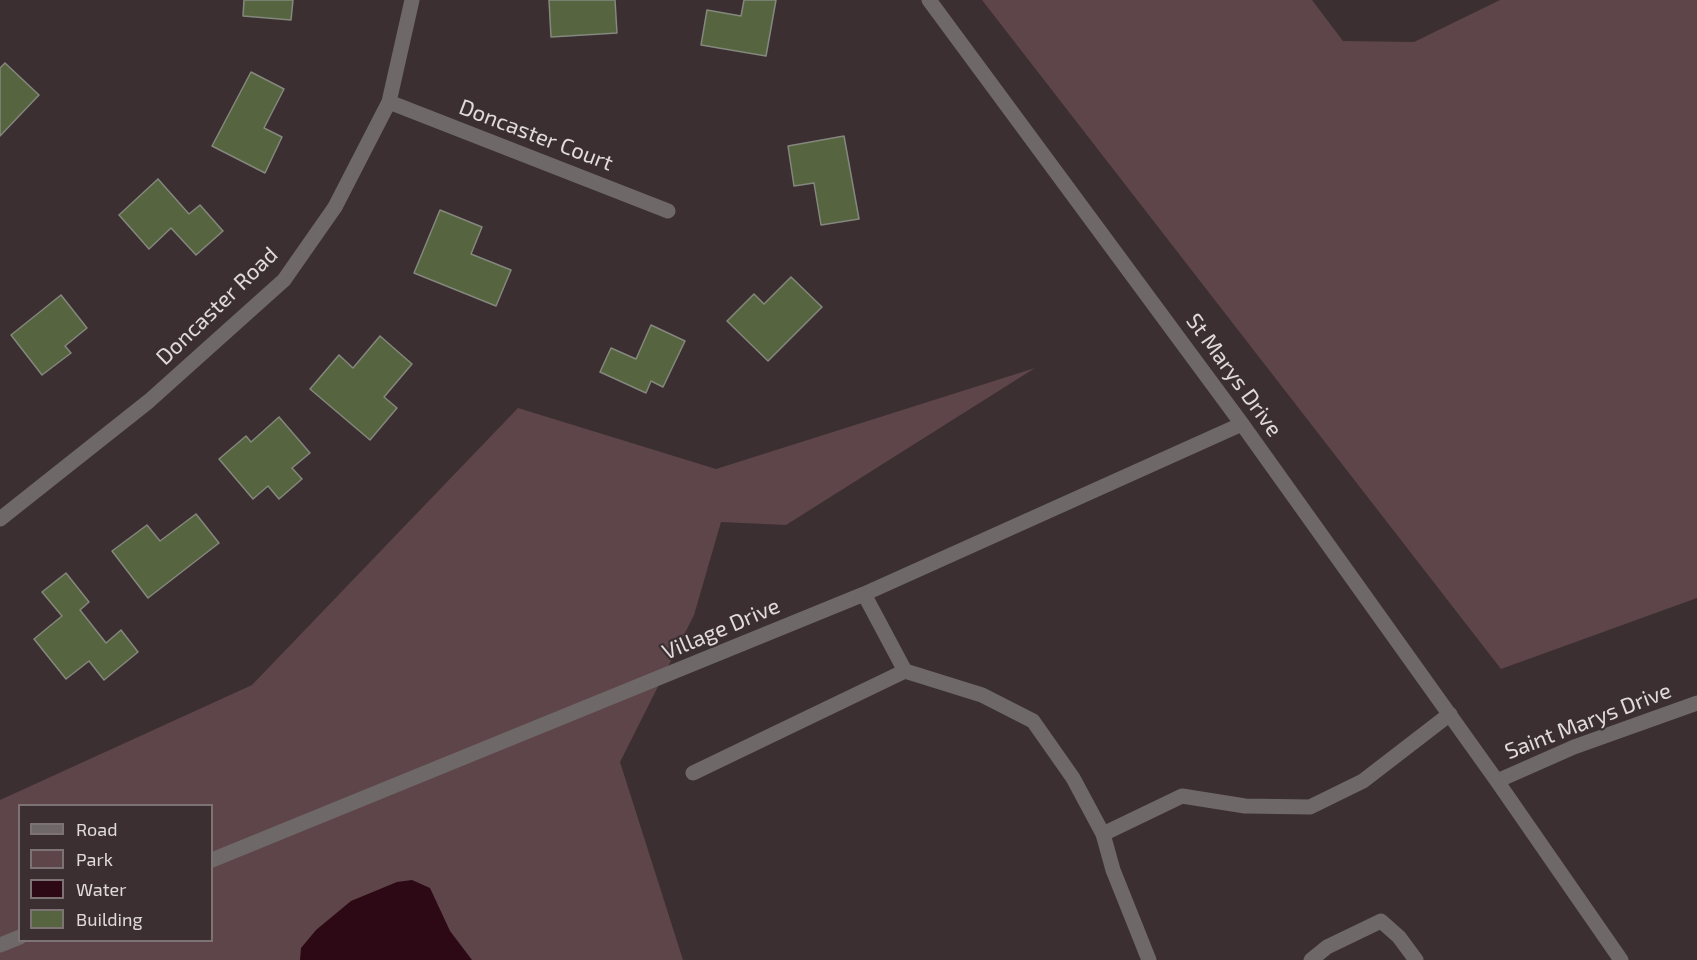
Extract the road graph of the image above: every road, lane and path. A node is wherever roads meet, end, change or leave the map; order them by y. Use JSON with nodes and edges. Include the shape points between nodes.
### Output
{"nodes":[{"id":1,"x":412,"y":0,"type":"edge"},
{"id":2,"x":929,"y":0,"type":"edge"},
{"id":3,"x":389,"y":102,"type":"junction"},
{"id":4,"x":668,"y":211,"type":"dead end"},
{"id":5,"x":1242,"y":424,"type":"junction"},
{"id":6,"x":0,"y":519,"type":"edge"},
{"id":7,"x":864,"y":594,"type":"junction"},
{"id":8,"x":905,"y":671,"type":"junction"},
{"id":9,"x":1697,"y":703,"type":"edge"},
{"id":10,"x":1450,"y":714,"type":"junction"},
{"id":11,"x":693,"y":773,"type":"dead end"},
{"id":12,"x":1497,"y":781,"type":"junction"},
{"id":13,"x":1103,"y":834,"type":"junction"},
{"id":14,"x":213,"y":860,"type":"edge"},
{"id":15,"x":18,"y":938,"type":"edge"},
{"id":16,"x":0,"y":945,"type":"edge"},
{"id":17,"x":1149,"y":960,"type":"edge"},
{"id":18,"x":1311,"y":960,"type":"edge"},
{"id":19,"x":1416,"y":960,"type":"edge"},
{"id":20,"x":1621,"y":960,"type":"edge"}],
"edges":[{"from":1,"to":3,"type":"street","name":"Doncaster Road"},
{"from":2,"to":5,"type":"street","name":"St Marys Drive"},
{"from":3,"to":4,"type":"street","name":"Doncaster Court"},
{"from":3,"to":6,"type":"street","name":"Doncaster Road","via":[[335,207],[284,279],[149,401]]},
{"from":5,"to":7,"type":"street","name":"Village Drive"},
{"from":5,"to":10,"type":"street","name":"St Marys Drive"},
{"from":7,"to":8,"type":"street"},
{"from":7,"to":14,"type":"street","name":"Village Drive"},
{"from":8,"to":11,"type":"street"},
{"from":8,"to":13,"type":"street","via":[[982,695],[1033,721],[1073,778]]},
{"from":9,"to":12,"type":"street","name":"Saint Marys Drive","via":[[1574,747]]},
{"from":10,"to":12,"type":"street","name":"St Marys Drive"},
{"from":10,"to":13,"type":"street","via":[[1363,781],[1310,807],[1245,806],[1182,796]]},
{"from":12,"to":20,"type":"street","name":"Saint Marys Drive"},
{"from":13,"to":17,"type":"street"},
{"from":15,"to":16,"type":"street"},
{"from":18,"to":19,"type":"street","via":[[1327,947],[1381,921]]}]}
